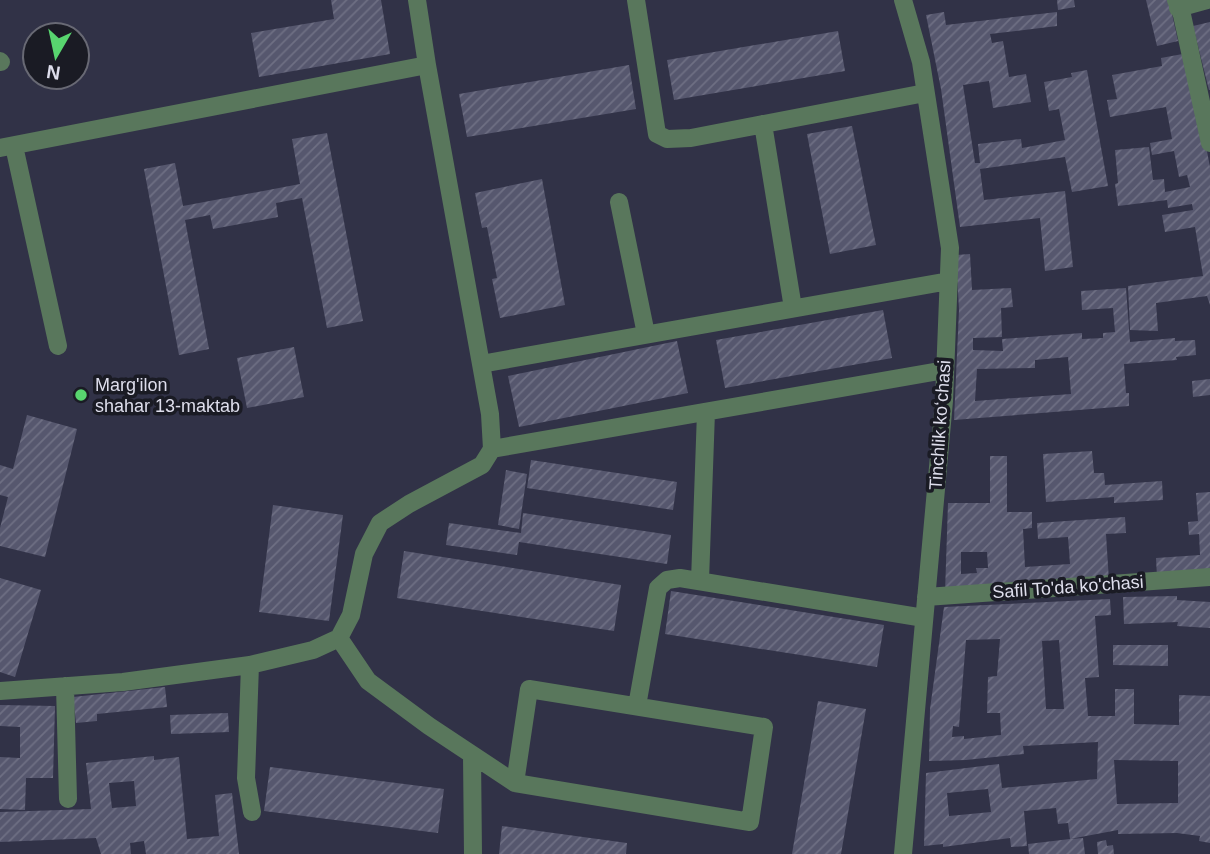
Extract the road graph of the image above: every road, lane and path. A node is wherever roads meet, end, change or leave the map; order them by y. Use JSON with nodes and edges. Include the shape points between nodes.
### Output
{"nodes":[{"id":1,"x":417,"y":0,"type":"edge"},
{"id":2,"x":636,"y":0,"type":"edge"},
{"id":3,"x":903,"y":0,"type":"edge"},
{"id":4,"x":1207,"y":0,"type":"edge"},
{"id":5,"x":1177,"y":4,"type":"edge"},
{"id":6,"x":427,"y":65,"type":"junction"},
{"id":7,"x":925,"y":93,"type":"junction"},
{"id":8,"x":762,"y":124,"type":"junction"},
{"id":9,"x":1210,"y":143,"type":"edge"},
{"id":10,"x":7,"y":147,"type":"edge"},
{"id":11,"x":619,"y":201,"type":"dead end"},
{"id":12,"x":949,"y":281,"type":"junction"},
{"id":13,"x":793,"y":308,"type":"junction"},
{"id":14,"x":646,"y":334,"type":"junction"},
{"id":15,"x":58,"y":346,"type":"dead end"},
{"id":16,"x":481,"y":364,"type":"junction"},
{"id":17,"x":945,"y":370,"type":"junction"},
{"id":18,"x":706,"y":412,"type":"junction"},
{"id":19,"x":492,"y":449,"type":"junction"},
{"id":20,"x":1210,"y":577,"type":"edge"},
{"id":21,"x":700,"y":581,"type":"junction"},
{"id":22,"x":926,"y":597,"type":"junction"},
{"id":23,"x":924,"y":618,"type":"junction"},
{"id":24,"x":339,"y":638,"type":"junction"},
{"id":25,"x":250,"y":665,"type":"junction"},
{"id":26,"x":65,"y":686,"type":"junction"},
{"id":27,"x":0,"y":691,"type":"edge"},
{"id":28,"x":637,"y":706,"type":"junction"},
{"id":29,"x":472,"y":755,"type":"junction"},
{"id":30,"x":515,"y":783,"type":"junction"},
{"id":31,"x":68,"y":799,"type":"dead end"},
{"id":32,"x":252,"y":812,"type":"dead end"},
{"id":33,"x":473,"y":854,"type":"edge"},
{"id":34,"x":903,"y":854,"type":"edge"}],
"edges":[{"from":1,"to":6,"type":"street"},
{"from":2,"to":8,"type":"street","via":[[657,134],[667,139],[691,138]]},
{"from":3,"to":7,"type":"street","name":"Tinchlik koʻchasi"},
{"from":4,"to":5,"type":"street"},
{"from":5,"to":9,"type":"street"},
{"from":6,"to":10,"type":"street"},
{"from":6,"to":16,"type":"street"},
{"from":7,"to":8,"type":"street"},
{"from":7,"to":12,"type":"street","name":"Tinchlik koʻchasi","via":[[950,248]]},
{"from":8,"to":13,"type":"street"},
{"from":10,"to":15,"type":"street"},
{"from":11,"to":14,"type":"street"},
{"from":12,"to":13,"type":"street"},
{"from":12,"to":17,"type":"street","name":"Tinchlik koʻchasi"},
{"from":13,"to":14,"type":"street"},
{"from":14,"to":16,"type":"street"},
{"from":16,"to":19,"type":"street"},
{"from":17,"to":18,"type":"street"},
{"from":17,"to":22,"type":"street","name":"Tinchlik koʻchasi"},
{"from":18,"to":19,"type":"street"},
{"from":18,"to":21,"type":"street"},
{"from":19,"to":24,"type":"street","via":[[482,465],[380,523],[365,554],[351,615]]},
{"from":20,"to":22,"type":"street","name":"Safil To'da ko'chasi"},
{"from":21,"to":23,"type":"street"},
{"from":21,"to":28,"type":"street","via":[[667,580],[658,588]]},
{"from":22,"to":23,"type":"street","name":"Tinchlik koʻchasi"},
{"from":23,"to":34,"type":"street","name":"Tinchlik koʻchasi"},
{"from":24,"to":25,"type":"street","via":[[313,650]]},
{"from":24,"to":29,"type":"street","via":[[368,681]]},
{"from":25,"to":26,"type":"street"},
{"from":25,"to":32,"type":"street","via":[[246,778]]},
{"from":26,"to":27,"type":"street"},
{"from":26,"to":31,"type":"street"},
{"from":28,"to":30,"type":"street","via":[[529,689]]},
{"from":28,"to":30,"type":"street","via":[[764,727],[750,822]]},
{"from":29,"to":30,"type":"street"},
{"from":29,"to":33,"type":"street"}]}
